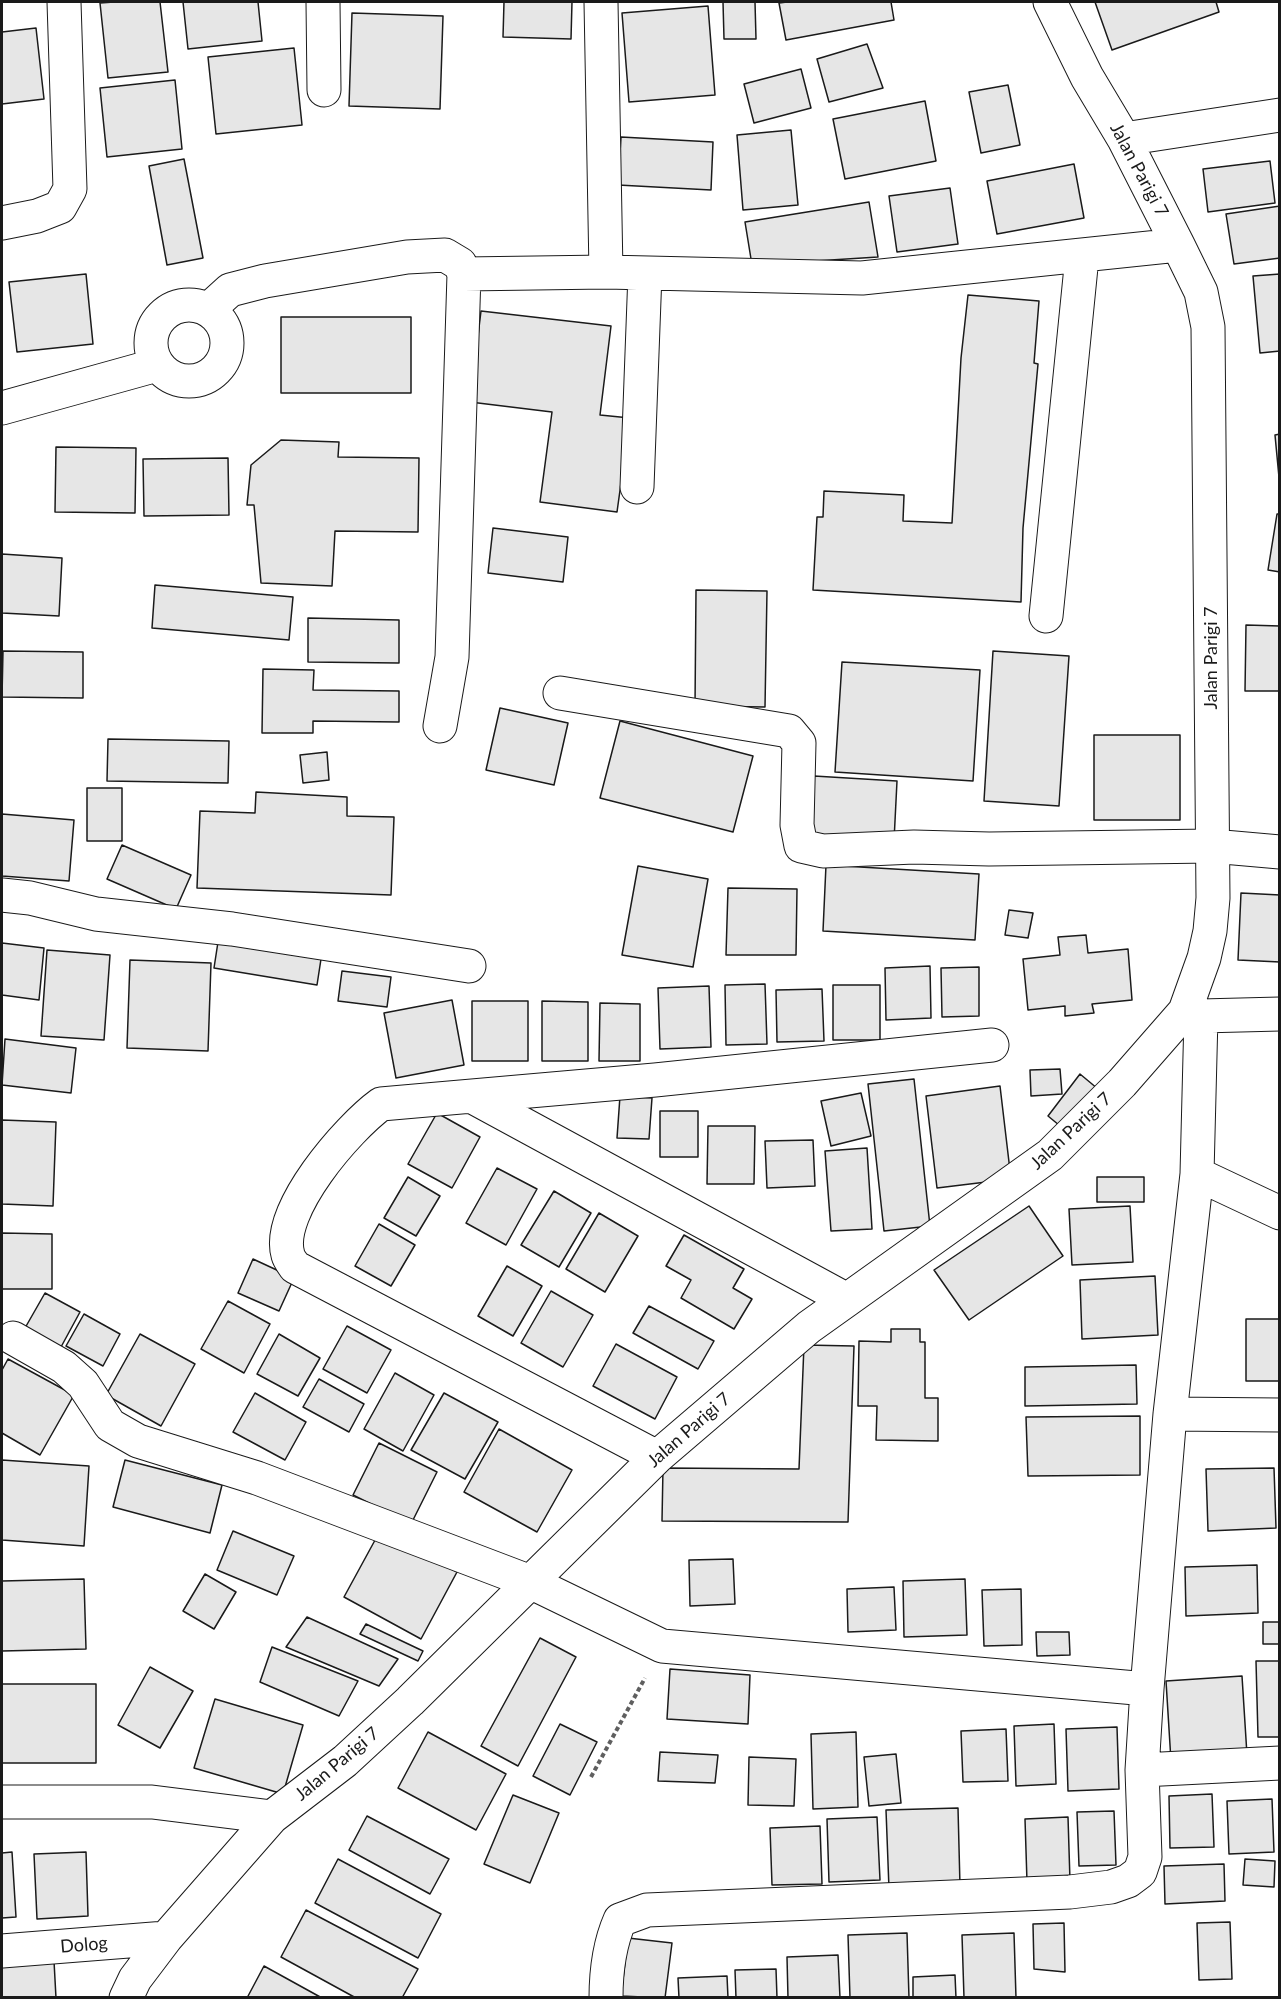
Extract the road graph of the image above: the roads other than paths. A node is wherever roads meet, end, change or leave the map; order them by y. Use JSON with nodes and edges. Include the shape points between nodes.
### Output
{"nodes":[{"id":1,"x":64,"y":2,"type":"edge"},
{"id":2,"x":323,"y":2,"type":"edge"},
{"id":3,"x":601,"y":2,"type":"edge"},
{"id":4,"x":1050,"y":2,"type":"edge"},
{"id":5,"x":324,"y":90,"type":"dead end"},
{"id":6,"x":1280,"y":116,"type":"edge"},
{"id":7,"x":1125,"y":139,"type":"junction"},
{"id":8,"x":2,"y":223,"type":"edge"},
{"id":9,"x":1178,"y":245,"type":"junction"},
{"id":10,"x":1082,"y":257,"type":"junction"},
{"id":11,"x":606,"y":272,"type":"junction"},
{"id":12,"x":645,"y":273,"type":"junction"},
{"id":13,"x":464,"y":274,"type":"junction"},
{"id":14,"x":208,"y":310,"type":"junction"},
{"id":15,"x":157,"y":365,"type":"junction"},
{"id":16,"x":2,"y":408,"type":"edge"},
{"id":17,"x":637,"y":487,"type":"dead end"},
{"id":18,"x":1046,"y":616,"type":"dead end"},
{"id":19,"x":560,"y":693,"type":"dead end"},
{"id":20,"x":440,"y":726,"type":"dead end"},
{"id":21,"x":1212,"y":846,"type":"junction"},
{"id":22,"x":1280,"y":852,"type":"edge"},
{"id":23,"x":2,"y":895,"type":"edge"},
{"id":24,"x":469,"y":966,"type":"dead end"},
{"id":25,"x":1193,"y":1014,"type":"junction"},
{"id":26,"x":1280,"y":1014,"type":"edge"},
{"id":27,"x":992,"y":1044,"type":"dead end"},
{"id":28,"x":473,"y":1097,"type":"junction"},
{"id":29,"x":1197,"y":1174,"type":"junction"},
{"id":30,"x":1280,"y":1213,"type":"edge"},
{"id":31,"x":847,"y":1300,"type":"junction"},
{"id":32,"x":13,"y":1338,"type":"dead end"},
{"id":33,"x":1170,"y":1414,"type":"junction"},
{"id":34,"x":1280,"y":1415,"type":"edge"},
{"id":35,"x":657,"y":1457,"type":"junction"},
{"id":36,"x":528,"y":1581,"type":"junction"},
{"id":37,"x":1147,"y":1689,"type":"junction"},
{"id":38,"x":1280,"y":1763,"type":"edge"},
{"id":39,"x":1142,"y":1770,"type":"junction"},
{"id":40,"x":2,"y":1802,"type":"edge"},
{"id":41,"x":272,"y":1817,"type":"junction"},
{"id":42,"x":166,"y":1938,"type":"junction"},
{"id":43,"x":2,"y":1951,"type":"edge"},
{"id":44,"x":126,"y":1998,"type":"edge"},
{"id":45,"x":606,"y":1998,"type":"edge"}],
"edges":[{"from":1,"to":8,"type":"street","via":[[70,189],[60,207]]},
{"from":2,"to":5,"type":"street"},
{"from":3,"to":11,"type":"street"},
{"from":4,"to":7,"type":"street","name":"Jalan Parigi 7","via":[[1087,77]]},
{"from":6,"to":7,"type":"street"},
{"from":7,"to":9,"type":"street","name":"Jalan Parigi 7"},
{"from":9,"to":10,"type":"street"},
{"from":9,"to":21,"type":"street","name":"Jalan Parigi 7","via":[[1201,292],[1208,327]]},
{"from":10,"to":12,"type":"street","via":[[862,278]]},
{"from":10,"to":18,"type":"street"},
{"from":11,"to":12,"type":"street"},
{"from":11,"to":13,"type":"street"},
{"from":12,"to":17,"type":"street"},
{"from":13,"to":14,"type":"street","via":[[458,261],[445,255],[407,257],[246,285],[230,290]]},
{"from":13,"to":20,"type":"street","via":[[452,657]]},
{"from":14,"to":15,"type":"street","via":[[180,305],[157,321],[150,348]]},
{"from":14,"to":15,"type":"street","via":[[221,322],[227,339],[220,365],[206,377],[188,382],[171,377]]},
{"from":15,"to":16,"type":"street"},
{"from":19,"to":21,"type":"street","via":[[789,731],[799,743],[797,825],[801,846],[812,849]]},
{"from":21,"to":22,"type":"street"},
{"from":21,"to":25,"type":"street","name":"Jalan Parigi 7","via":[[1210,931]]},
{"from":23,"to":24,"type":"street","via":[[96,914],[232,929]]},
{"from":25,"to":26,"type":"street"},
{"from":25,"to":29,"type":"street"},
{"from":25,"to":31,"type":"street","name":"Jalan Parigi 7","via":[[1050,1155]]},
{"from":27,"to":28,"type":"street"},
{"from":28,"to":31,"type":"street"},
{"from":28,"to":35,"type":"street","via":[[381,1104],[360,1119],[310,1181],[294,1213],[288,1255],[295,1267]]},
{"from":29,"to":30,"type":"street"},
{"from":29,"to":33,"type":"street"},
{"from":31,"to":35,"type":"street","name":"Jalan Parigi 7","via":[[809,1327]]},
{"from":32,"to":36,"type":"street","via":[[64,1367],[82,1384],[110,1425],[138,1441],[257,1478]]},
{"from":33,"to":34,"type":"street"},
{"from":33,"to":37,"type":"street"},
{"from":35,"to":36,"type":"street","name":"Jalan Parigi 7"},
{"from":36,"to":37,"type":"street","via":[[662,1646]]},
{"from":36,"to":41,"type":"street","name":"Jalan Parigi 7","via":[[402,1709],[345,1761]]},
{"from":37,"to":39,"type":"street"},
{"from":38,"to":39,"type":"street"},
{"from":39,"to":45,"type":"street","via":[[1145,1857],[1140,1872],[1128,1881],[1070,1892],[647,1911],[620,1920],[606,1970]]},
{"from":40,"to":41,"type":"street","via":[[152,1802]]},
{"from":41,"to":42,"type":"street","name":"Jalan Parigi 7"},
{"from":42,"to":43,"type":"street","name":"Dolog"},
{"from":42,"to":44,"type":"street","name":"Jalan Parigi 7","via":[[135,1979]]}]}
